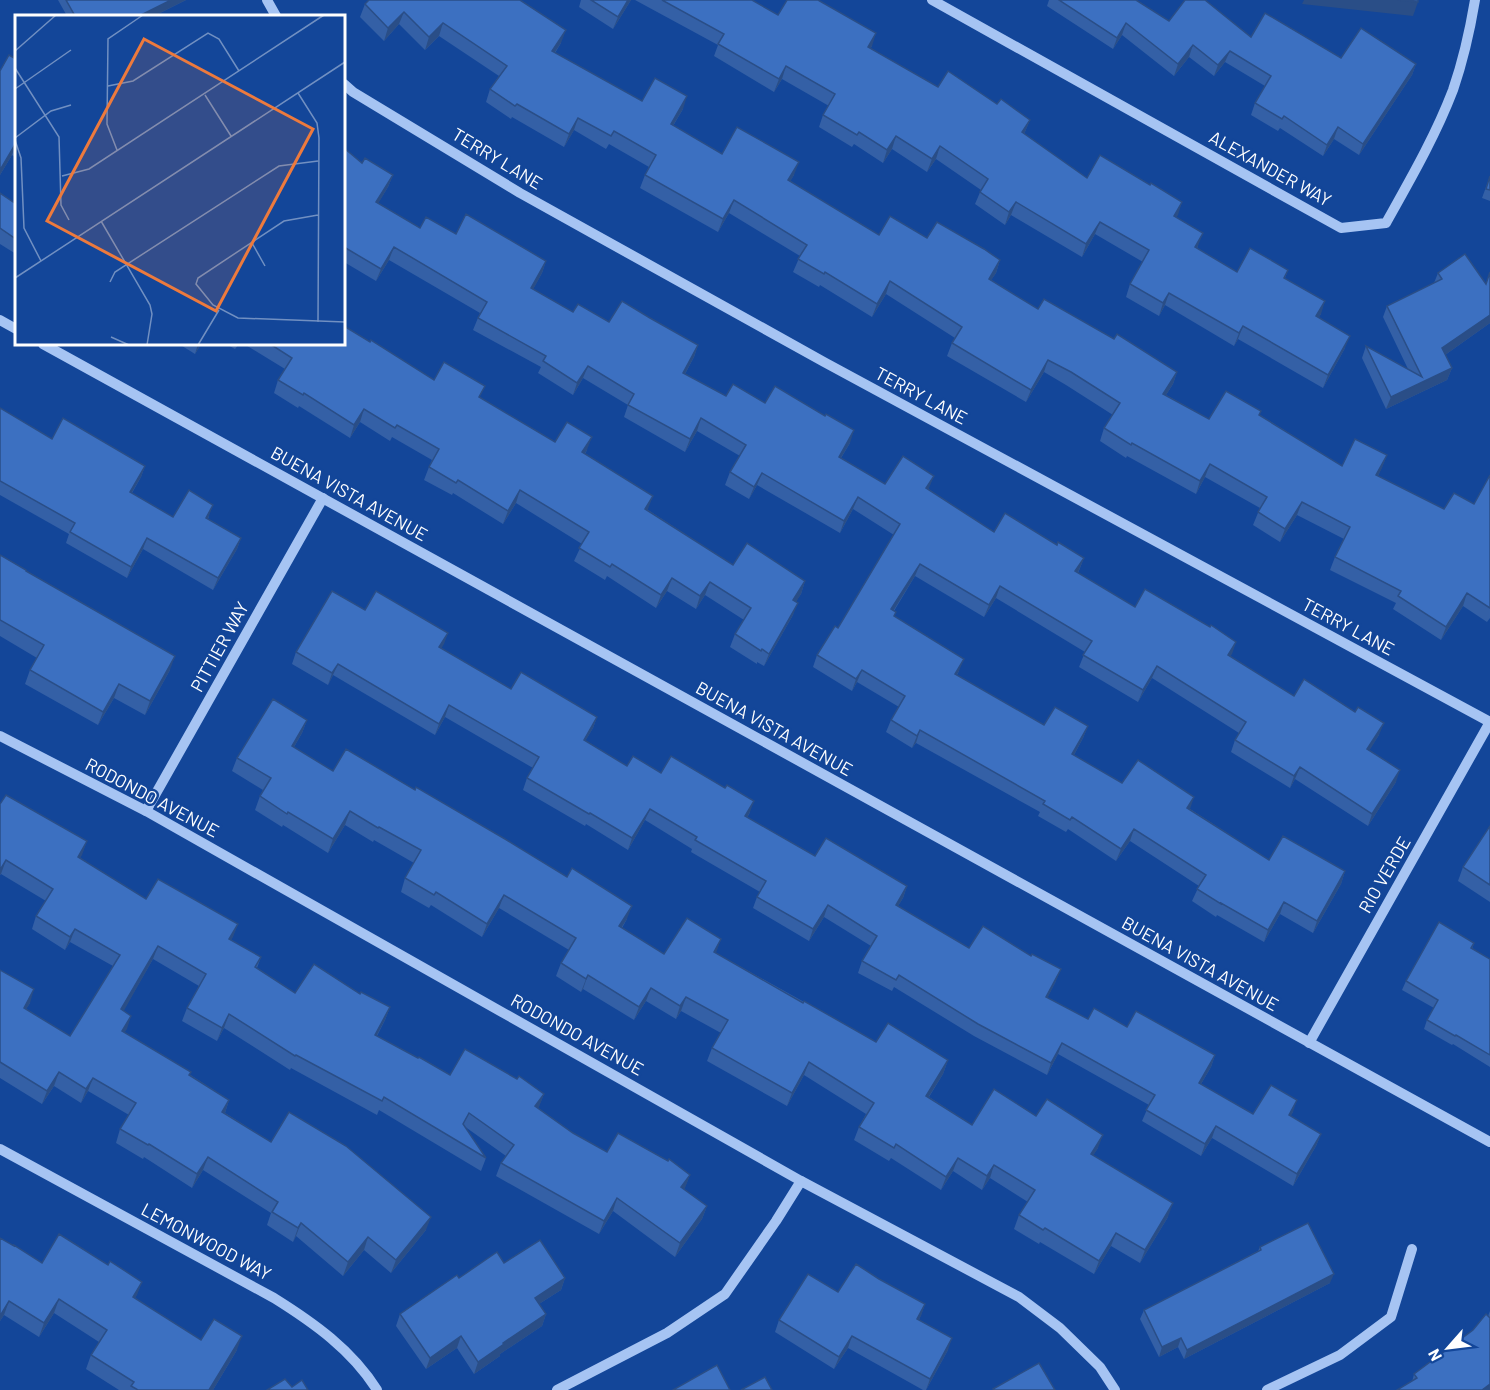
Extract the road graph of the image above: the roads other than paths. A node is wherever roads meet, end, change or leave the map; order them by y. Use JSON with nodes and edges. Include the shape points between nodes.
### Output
{"nodes":[{"id":1,"x":267,"y":0,"type":"edge"},
{"id":2,"x":1475,"y":0,"type":"edge"},
{"id":3,"x":937,"y":1,"type":"edge"},
{"id":4,"x":275,"y":15,"type":"edge"},
{"id":5,"x":345,"y":85,"type":"edge"},
{"id":6,"x":0,"y":320,"type":"edge"},
{"id":7,"x":15,"y":328,"type":"edge"},
{"id":8,"x":45,"y":345,"type":"edge"},
{"id":9,"x":323,"y":498,"type":"junction"},
{"id":10,"x":1490,"y":722,"type":"edge"},
{"id":11,"x":0,"y":736,"type":"edge"},
{"id":12,"x":146,"y":811,"type":"junction"},
{"id":13,"x":1309,"y":1043,"type":"junction"},
{"id":14,"x":1490,"y":1142,"type":"edge"},
{"id":15,"x":0,"y":1149,"type":"edge"},
{"id":16,"x":801,"y":1181,"type":"junction"},
{"id":17,"x":1412,"y":1249,"type":"dead end"},
{"id":18,"x":377,"y":1390,"type":"edge"},
{"id":19,"x":557,"y":1390,"type":"edge"},
{"id":20,"x":1116,"y":1390,"type":"edge"},
{"id":21,"x":1267,"y":1390,"type":"edge"}],
"edges":[{"from":1,"to":4,"type":"street"},
{"from":2,"to":3,"type":"street","name":"ALEXANDER WAY","via":[[1453,90],[1424,156],[1386,223],[1341,228]]},
{"from":5,"to":10,"type":"street","name":"TERRY LANE","via":[[552,211],[834,368]]},
{"from":6,"to":7,"type":"street"},
{"from":8,"to":9,"type":"street","name":"BUENA VISTA AVENUE"},
{"from":9,"to":12,"type":"street","name":"PITTIER WAY"},
{"from":9,"to":13,"type":"street","name":"BUENA VISTA AVENUE"},
{"from":10,"to":13,"type":"street","name":"RIO VERDE"},
{"from":11,"to":12,"type":"street","name":"RODONDO AVENUE"},
{"from":12,"to":16,"type":"street","name":"RODONDO AVENUE"},
{"from":13,"to":14,"type":"street","name":"BUENA VISTA AVENUE"},
{"from":15,"to":18,"type":"street","name":"LEMONWOOD WAY","via":[[303,1316],[335,1340]]},
{"from":16,"to":19,"type":"street","via":[[725,1294],[667,1333]]},
{"from":16,"to":20,"type":"street","name":"RODONDO AVENUE","via":[[1019,1297],[1084,1351]]},
{"from":17,"to":21,"type":"street","via":[[1391,1317],[1340,1355]]}]}
